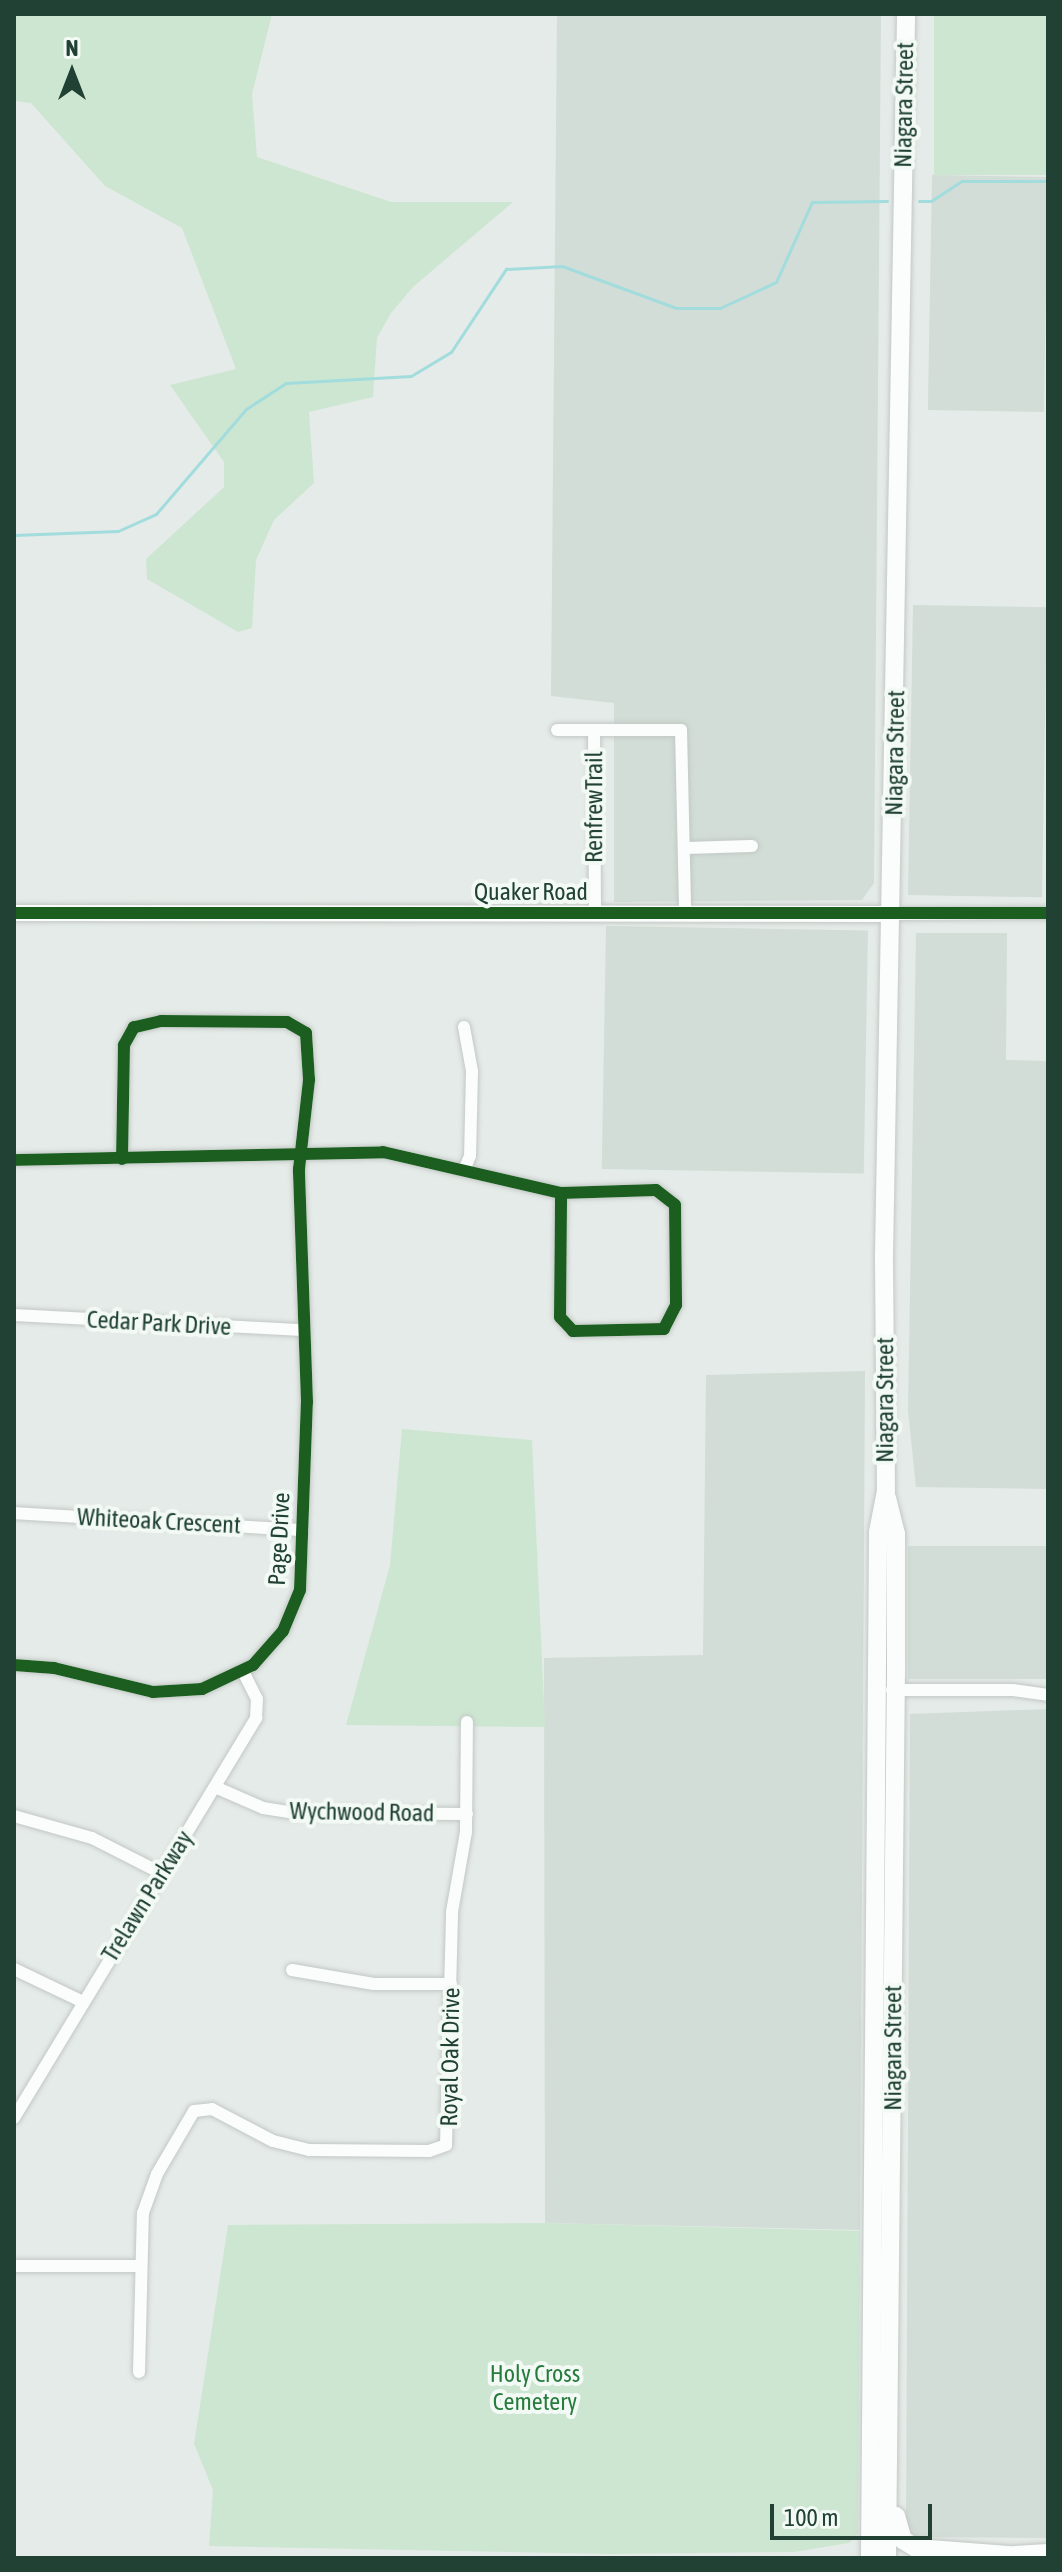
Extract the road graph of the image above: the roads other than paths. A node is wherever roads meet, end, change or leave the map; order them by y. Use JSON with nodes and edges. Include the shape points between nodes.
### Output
{"nodes":[{"id":1,"x":906,"y":14,"type":"edge"},
{"id":2,"x":557,"y":730,"type":"dead end"},
{"id":3,"x":594,"y":730,"type":"junction"},
{"id":4,"x":752,"y":846,"type":"dead end"},
{"id":5,"x":684,"y":848,"type":"junction"},
{"id":6,"x":14,"y":913,"type":"edge"},
{"id":7,"x":685,"y":913,"type":"junction"},
{"id":8,"x":1048,"y":913,"type":"edge"},
{"id":9,"x":595,"y":914,"type":"junction"},
{"id":10,"x":892,"y":914,"type":"junction"},
{"id":11,"x":464,"y":1027,"type":"dead end"},
{"id":12,"x":301,"y":1153,"type":"junction"},
{"id":13,"x":122,"y":1159,"type":"junction"},
{"id":14,"x":14,"y":1160,"type":"edge"},
{"id":15,"x":464,"y":1170,"type":"junction"},
{"id":16,"x":561,"y":1193,"type":"junction"},
{"id":17,"x":14,"y":1315,"type":"edge"},
{"id":18,"x":303,"y":1330,"type":"junction"},
{"id":19,"x":14,"y":1513,"type":"edge"},
{"id":20,"x":303,"y":1530,"type":"junction"},
{"id":21,"x":14,"y":1665,"type":"edge"},
{"id":22,"x":243,"y":1672,"type":"junction"},
{"id":23,"x":886,"y":1690,"type":"junction"},
{"id":24,"x":1048,"y":1695,"type":"edge"},
{"id":25,"x":467,"y":1722,"type":"dead end"},
{"id":26,"x":215,"y":1787,"type":"junction"},
{"id":27,"x":467,"y":1814,"type":"junction"},
{"id":28,"x":14,"y":1816,"type":"edge"},
{"id":29,"x":161,"y":1873,"type":"junction"},
{"id":30,"x":14,"y":1969,"type":"edge"},
{"id":31,"x":292,"y":1970,"type":"dead end"},
{"id":32,"x":451,"y":1984,"type":"junction"},
{"id":33,"x":81,"y":2001,"type":"junction"},
{"id":34,"x":14,"y":2118,"type":"edge"},
{"id":35,"x":14,"y":2266,"type":"edge"},
{"id":36,"x":138,"y":2266,"type":"junction"},
{"id":37,"x":139,"y":2372,"type":"dead end"},
{"id":38,"x":891,"y":2467,"type":"junction"},
{"id":39,"x":1048,"y":2553,"type":"edge"},
{"id":40,"x":1008,"y":2555,"type":"junction"},
{"id":41,"x":870,"y":2558,"type":"edge"},
{"id":42,"x":887,"y":2558,"type":"edge"},
{"id":43,"x":951,"y":2558,"type":"edge"}],
"edges":[{"from":1,"to":10,"type":"main road","name":"Niagara Street"},
{"from":2,"to":3,"type":"street"},
{"from":3,"to":5,"type":"street","name":"RenfrewTrail","via":[[681,730]]},
{"from":3,"to":9,"type":"street","name":"RenfrewTrail"},
{"from":4,"to":5,"type":"street"},
{"from":5,"to":7,"type":"street","name":"RenfrewTrail"},
{"from":6,"to":9,"type":"street","name":"Quaker Road"},
{"from":7,"to":9,"type":"street","name":"Quaker Road"},
{"from":7,"to":10,"type":"street","name":"Quaker Road"},
{"from":8,"to":10,"type":"street","name":"Quaker Road"},
{"from":10,"to":23,"type":"main road","name":"Niagara Street","via":[[886,1491],[896,1534]]},
{"from":11,"to":15,"type":"street","via":[[472,1071],[470,1156]]},
{"from":12,"to":13,"type":"street"},
{"from":12,"to":13,"type":"street","name":"Page Drive","via":[[310,1061],[303,1030],[287,1022],[161,1021],[134,1027],[124,1045]]},
{"from":12,"to":15,"type":"street","via":[[383,1152]]},
{"from":12,"to":18,"type":"street","name":"Page Drive"},
{"from":13,"to":14,"type":"street"},
{"from":15,"to":16,"type":"street"},
{"from":16,"to":16,"type":"street","via":[[560,1317],[573,1331],[664,1329],[676,1305],[675,1205],[668,1195],[656,1190]]},
{"from":17,"to":18,"type":"street","name":"Cedar Park Drive"},
{"from":18,"to":20,"type":"street","name":"Page Drive"},
{"from":19,"to":20,"type":"street","name":"Whiteoak Crescent"},
{"from":20,"to":22,"type":"street","name":"Page Drive","via":[[302,1577],[293,1612],[271,1647]]},
{"from":21,"to":22,"type":"street","name":"Page Drive","via":[[54,1668],[164,1693],[202,1689]]},
{"from":22,"to":26,"type":"street","name":"Trelawn Parkway","via":[[257,1699],[256,1718]]},
{"from":23,"to":24,"type":"street"},
{"from":23,"to":38,"type":"main road","name":"Niagara Street"},
{"from":23,"to":41,"type":"main road","name":"Niagara Street"},
{"from":25,"to":27,"type":"street","name":"Royal Oak Drive"},
{"from":26,"to":27,"type":"street","name":"Wychwood Road","via":[[263,1808],[296,1813]]},
{"from":26,"to":29,"type":"street","name":"Trelawn Parkway"},
{"from":27,"to":32,"type":"street","name":"Royal Oak Drive","via":[[452,1912]]},
{"from":28,"to":29,"type":"street","via":[[92,1838]]},
{"from":29,"to":33,"type":"street","name":"Trelawn Parkway"},
{"from":30,"to":33,"type":"street"},
{"from":31,"to":32,"type":"street","via":[[360,1983]]},
{"from":32,"to":36,"type":"street","name":"Royal Oak Drive","via":[[446,2145],[429,2151],[309,2150],[273,2141],[212,2109],[194,2111],[151,2190]]},
{"from":33,"to":34,"type":"street","name":"Trelawn Parkway"},
{"from":35,"to":36,"type":"street"},
{"from":36,"to":37,"type":"street","name":"Royal Oak Drive"},
{"from":38,"to":40,"type":"main road","via":[[897,2527],[908,2545]]},
{"from":38,"to":42,"type":"main road","name":"Niagara Street"},
{"from":39,"to":40,"type":"main road"},
{"from":40,"to":43,"type":"main road"}]}
